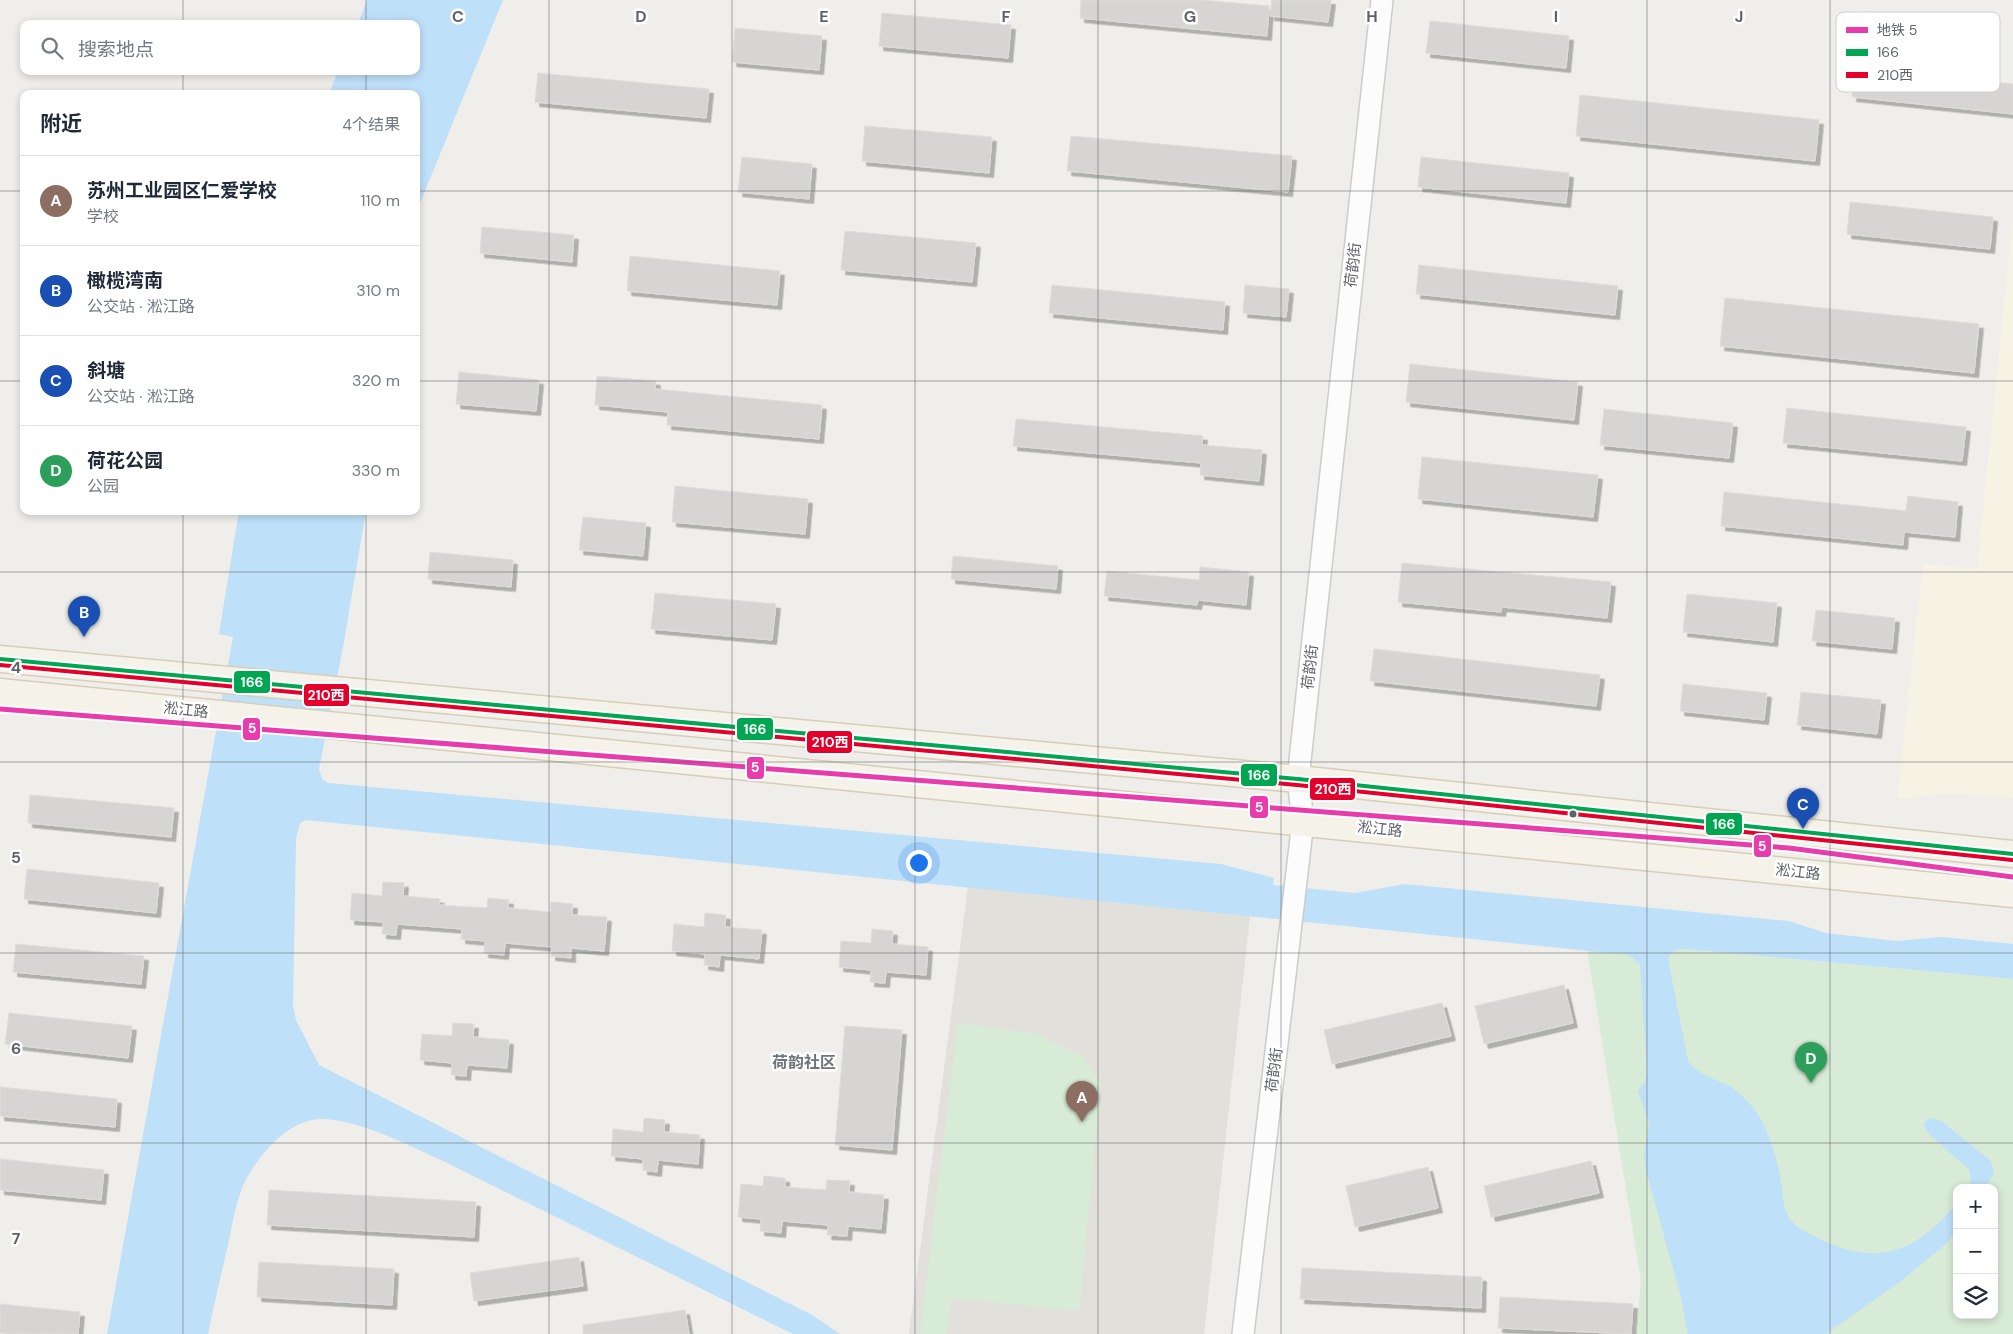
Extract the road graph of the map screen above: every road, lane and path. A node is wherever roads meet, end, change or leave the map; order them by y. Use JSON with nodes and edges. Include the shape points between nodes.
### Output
{"nodes":[{"id":1,"x":1382,"y":0,"type":"edge"},
{"id":2,"x":0,"y":658,"type":"edge"},
{"id":3,"x":0,"y":692,"type":"edge"},
{"id":4,"x":1298,"y":779,"type":"junction"},
{"id":5,"x":1303,"y":821,"type":"junction"},
{"id":6,"x":2013,"y":854,"type":"edge"},
{"id":7,"x":2013,"y":894,"type":"edge"},
{"id":8,"x":1243,"y":1334,"type":"edge"}],
"edges":[{"from":1,"to":4,"type":"street","name":"荷韵街"},
{"from":2,"to":4,"type":"main road"},
{"from":3,"to":5,"type":"main road","name":"淞江路"},
{"from":4,"to":5,"type":"street","name":"荷韵街"},
{"from":4,"to":6,"type":"main road"},
{"from":5,"to":7,"type":"main road","name":"淞江路"},
{"from":5,"to":8,"type":"street","name":"荷韵街"}]}
